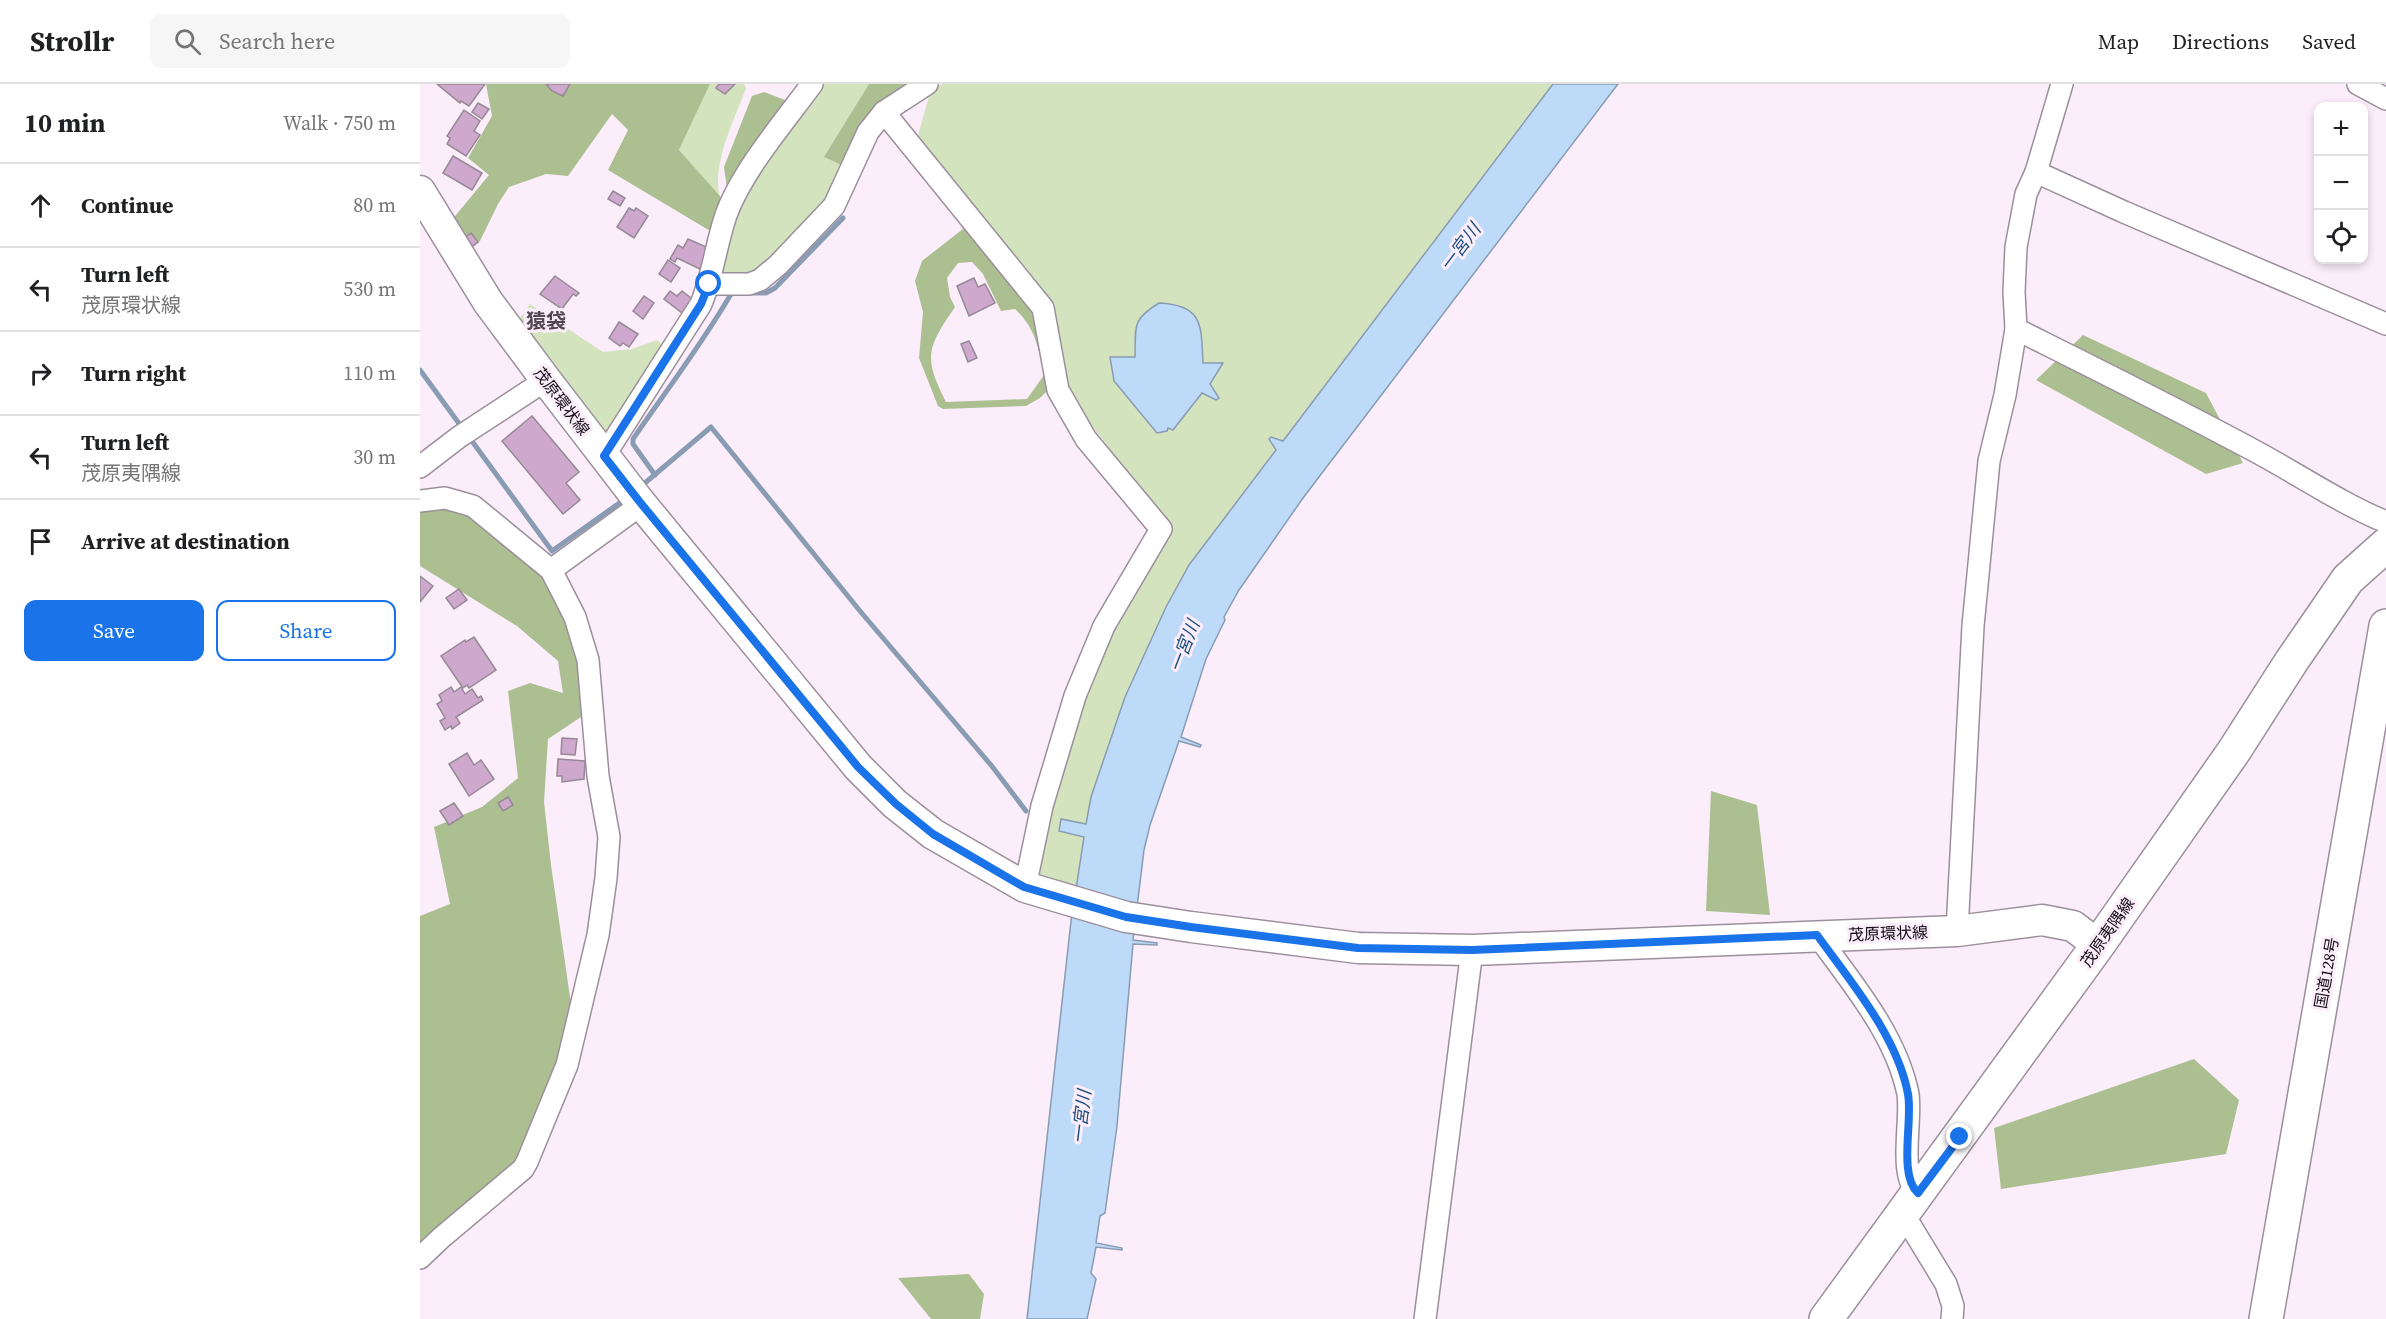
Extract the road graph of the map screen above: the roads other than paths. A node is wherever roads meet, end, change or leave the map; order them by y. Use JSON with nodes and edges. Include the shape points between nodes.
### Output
{"nodes":[{"id":1,"x":812,"y":84,"type":"edge"},
{"id":2,"x":927,"y":84,"type":"edge"},
{"id":3,"x":2062,"y":84,"type":"edge"},
{"id":4,"x":2358,"y":84,"type":"edge"},
{"id":5,"x":2386,"y":99,"type":"edge"},
{"id":6,"x":884,"y":111,"type":"junction"},
{"id":7,"x":2036,"y":172,"type":"junction"},
{"id":8,"x":420,"y":191,"type":"edge"},
{"id":9,"x":709,"y":284,"type":"junction"},
{"id":10,"x":2386,"y":324,"type":"edge"},
{"id":11,"x":2016,"y":329,"type":"junction"},
{"id":12,"x":546,"y":380,"type":"junction"},
{"id":13,"x":604,"y":456,"type":"junction"},
{"id":14,"x":420,"y":467,"type":"edge"},
{"id":15,"x":636,"y":497,"type":"junction"},
{"id":16,"x":420,"y":501,"type":"edge"},
{"id":17,"x":2386,"y":522,"type":"edge"},
{"id":18,"x":2386,"y":545,"type":"edge"},
{"id":19,"x":551,"y":570,"type":"junction"},
{"id":20,"x":2386,"y":626,"type":"edge"},
{"id":21,"x":1024,"y":887,"type":"junction"},
{"id":22,"x":1957,"y":931,"type":"junction"},
{"id":23,"x":1817,"y":935,"type":"junction"},
{"id":24,"x":2098,"y":945,"type":"junction"},
{"id":25,"x":1472,"y":950,"type":"junction"},
{"id":26,"x":1911,"y":1204,"type":"junction"},
{"id":27,"x":420,"y":1258,"type":"edge"},
{"id":28,"x":1425,"y":1319,"type":"edge"},
{"id":29,"x":1826,"y":1319,"type":"edge"},
{"id":30,"x":1952,"y":1319,"type":"edge"},
{"id":31,"x":2266,"y":1319,"type":"edge"}],
"edges":[{"from":1,"to":9,"type":"street","via":[[769,141],[726,215]]},
{"from":2,"to":6,"type":"street"},
{"from":3,"to":7,"type":"street"},
{"from":4,"to":5,"type":"street"},
{"from":6,"to":9,"type":"street","via":[[868,132],[834,206],[778,265],[749,284]]},
{"from":6,"to":21,"type":"street","via":[[1042,308],[1058,390],[1086,439],[1161,529],[1104,626],[1075,696],[1042,806]]},
{"from":7,"to":10,"type":"street"},
{"from":7,"to":11,"type":"street","via":[[2026,194],[2016,247]]},
{"from":8,"to":12,"type":"main road","name":"茂原環状線","via":[[488,302]]},
{"from":9,"to":13,"type":"street","via":[[701,304]]},
{"from":11,"to":17,"type":"street","via":[[2160,400]]},
{"from":11,"to":22,"type":"street","via":[[1989,461],[1973,627]]},
{"from":12,"to":13,"type":"main road","name":"茂原環状線"},
{"from":12,"to":14,"type":"street"},
{"from":13,"to":15,"type":"main road","name":"茂原環状線"},
{"from":15,"to":19,"type":"street"},
{"from":15,"to":21,"type":"main road","name":"茂原環状線","via":[[858,767],[933,834]]},
{"from":16,"to":19,"type":"street","via":[[445,498],[473,506]]},
{"from":18,"to":24,"type":"main road","name":"茂原夷隅線","via":[[2348,579]]},
{"from":19,"to":27,"type":"street","via":[[575,617],[588,660],[598,776],[609,837],[598,935],[567,1065],[523,1169]]},
{"from":20,"to":31,"type":"main road","name":"国道128号"},
{"from":21,"to":25,"type":"main road","name":"茂原環状線","via":[[1126,917],[1191,927],[1358,948]]},
{"from":22,"to":23,"type":"main road","name":"茂原環状線"},
{"from":22,"to":24,"type":"main road","name":"茂原環状線","via":[[2042,920],[2073,926]]},
{"from":23,"to":25,"type":"main road","name":"茂原環状線"},
{"from":23,"to":26,"type":"street","via":[[1859,992],[1901,1068],[1908,1096]]},
{"from":24,"to":26,"type":"main road","name":"茂原夷隅線"},
{"from":25,"to":28,"type":"street"},
{"from":26,"to":29,"type":"main road","name":"茂原夷隅線"},
{"from":26,"to":30,"type":"street","via":[[1946,1284],[1953,1305]]}]}
